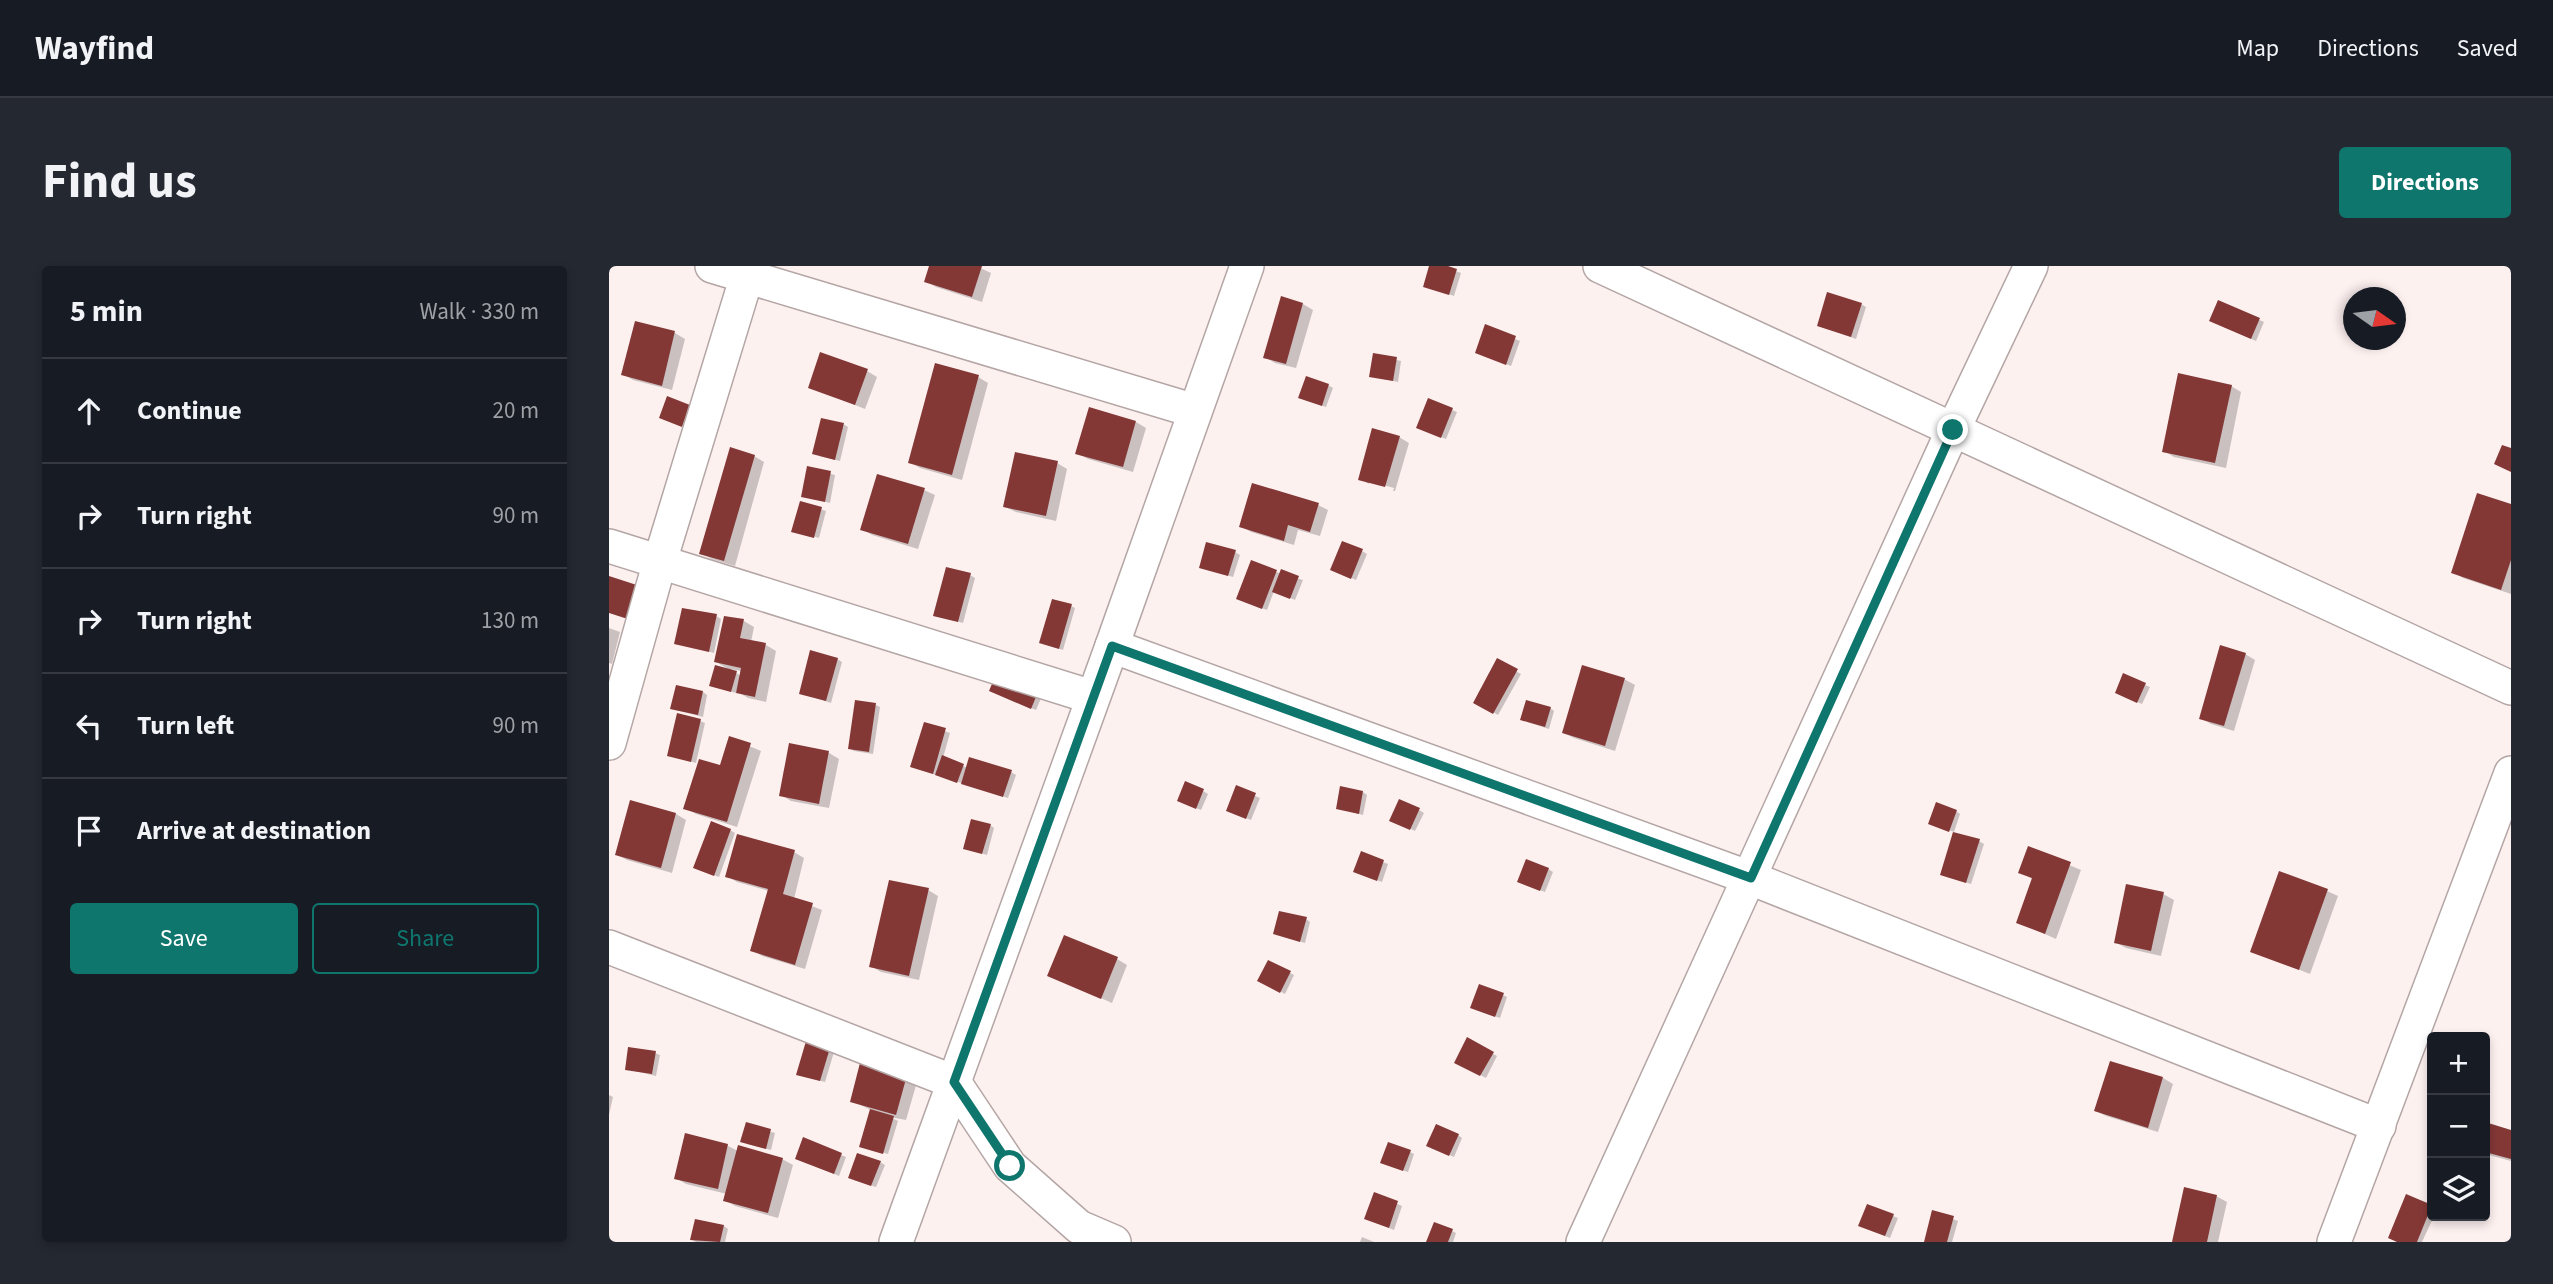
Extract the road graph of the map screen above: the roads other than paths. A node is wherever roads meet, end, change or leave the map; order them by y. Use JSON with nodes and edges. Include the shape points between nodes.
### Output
{"nodes":[{"id":1,"x":712,"y":266,"type":"edge"},
{"id":2,"x":1247,"y":266,"type":"edge"},
{"id":3,"x":1601,"y":266,"type":"edge"},
{"id":4,"x":2031,"y":266,"type":"edge"},
{"id":5,"x":749,"y":271,"type":"edge"},
{"id":6,"x":1195,"y":411,"type":"junction"},
{"id":7,"x":1953,"y":430,"type":"junction"},
{"id":8,"x":609,"y":546,"type":"edge"},
{"id":9,"x":660,"y":561,"type":"junction"},
{"id":10,"x":1112,"y":646,"type":"junction"},
{"id":11,"x":2511,"y":688,"type":"edge"},
{"id":12,"x":1092,"y":697,"type":"junction"},
{"id":13,"x":609,"y":743,"type":"edge"},
{"id":14,"x":2511,"y":774,"type":"edge"},
{"id":15,"x":1751,"y":878,"type":"junction"},
{"id":16,"x":609,"y":947,"type":"edge"},
{"id":17,"x":954,"y":1082,"type":"junction"},
{"id":18,"x":2379,"y":1126,"type":"junction"},
{"id":19,"x":896,"y":1242,"type":"edge"},
{"id":20,"x":1114,"y":1242,"type":"edge"},
{"id":21,"x":1583,"y":1242,"type":"edge"},
{"id":22,"x":2334,"y":1242,"type":"edge"}],
"edges":[{"from":1,"to":5,"type":"street"},
{"from":2,"to":6,"type":"street"},
{"from":3,"to":7,"type":"street"},
{"from":4,"to":7,"type":"street"},
{"from":5,"to":6,"type":"street"},
{"from":5,"to":9,"type":"street"},
{"from":6,"to":10,"type":"street"},
{"from":7,"to":11,"type":"street"},
{"from":7,"to":15,"type":"street"},
{"from":8,"to":9,"type":"street"},
{"from":9,"to":12,"type":"street"},
{"from":9,"to":13,"type":"street"},
{"from":10,"to":12,"type":"street"},
{"from":10,"to":15,"type":"street"},
{"from":12,"to":17,"type":"street"},
{"from":14,"to":18,"type":"street"},
{"from":15,"to":18,"type":"street"},
{"from":15,"to":21,"type":"street"},
{"from":16,"to":17,"type":"street"},
{"from":17,"to":19,"type":"street"},
{"from":17,"to":20,"type":"street","via":[[1010,1166],[1079,1227]]},
{"from":18,"to":22,"type":"street"}]}
